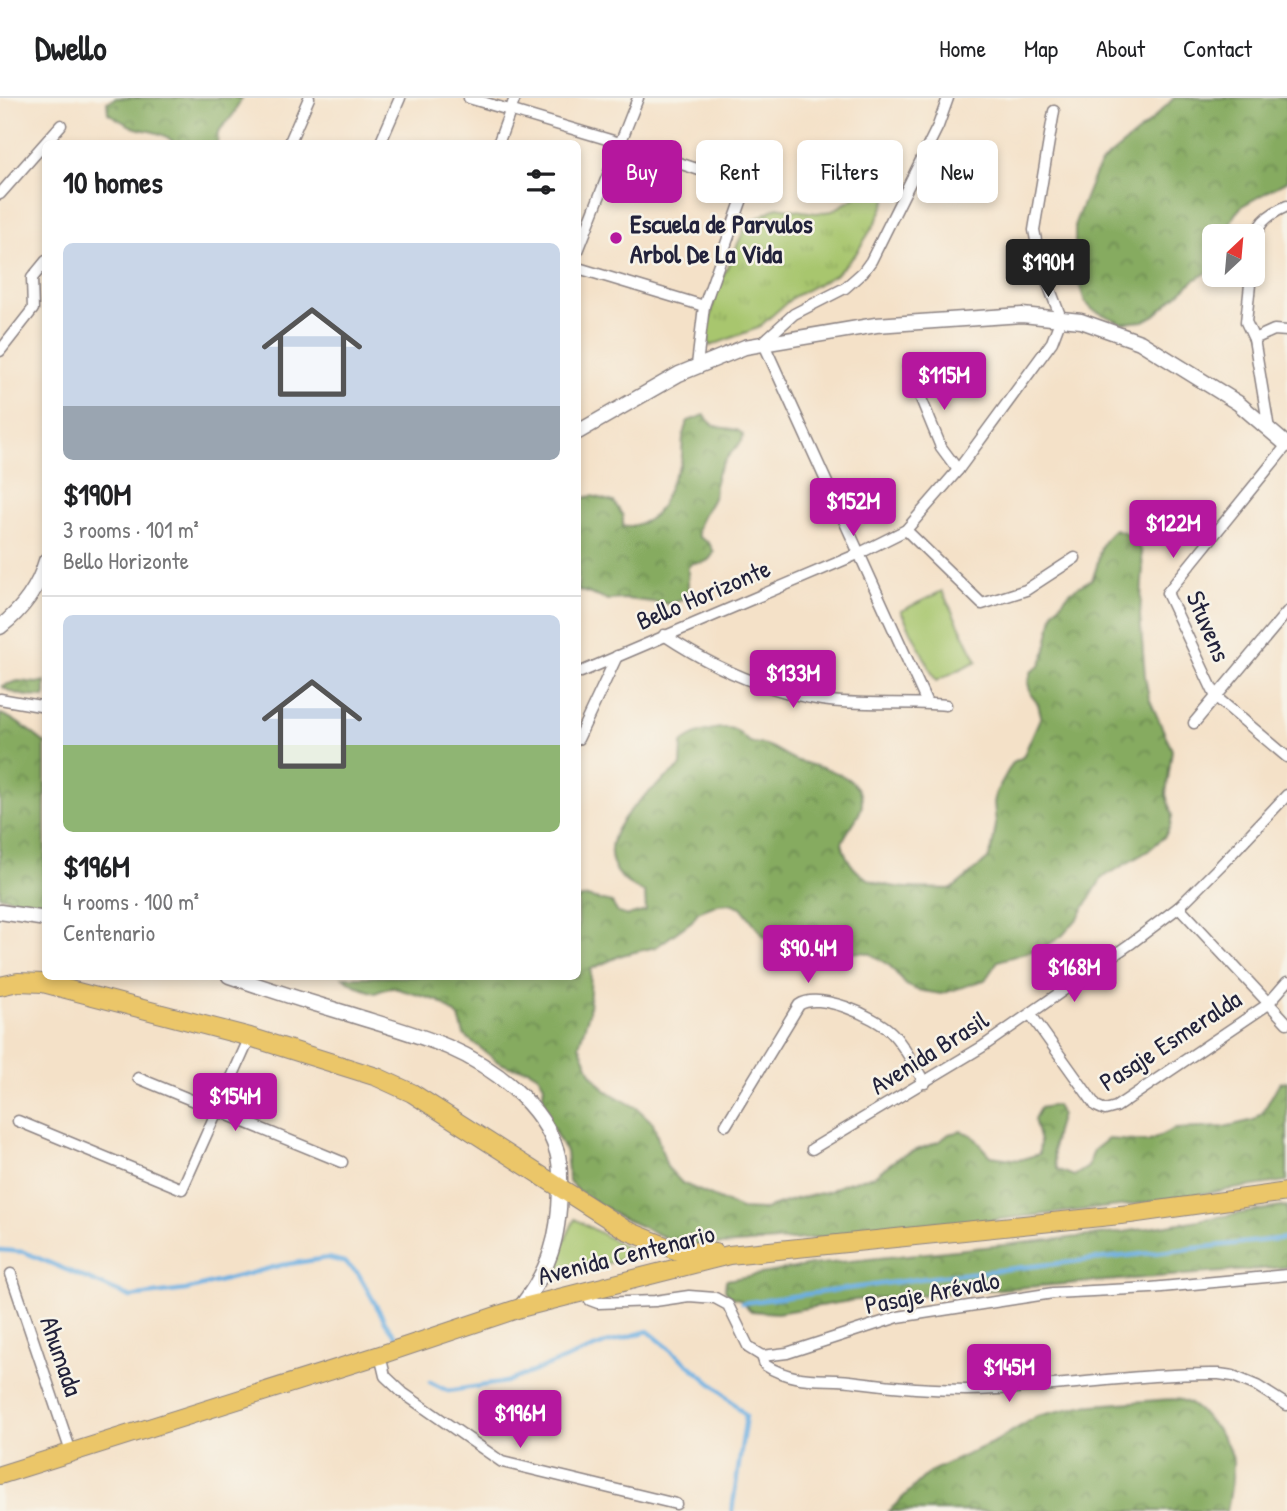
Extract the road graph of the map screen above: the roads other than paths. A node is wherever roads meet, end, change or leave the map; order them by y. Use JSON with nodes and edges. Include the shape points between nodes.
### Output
{"nodes":[{"id":1,"x":309,"y":98,"type":"edge"},
{"id":2,"x":400,"y":98,"type":"edge"},
{"id":3,"x":469,"y":98,"type":"edge"},
{"id":4,"x":515,"y":98,"type":"edge"},
{"id":5,"x":638,"y":98,"type":"edge"},
{"id":6,"x":948,"y":98,"type":"edge"},
{"id":7,"x":510,"y":111,"type":"junction"},
{"id":8,"x":1054,"y":111,"type":"dead end"},
{"id":9,"x":61,"y":125,"type":"dead end"},
{"id":10,"x":48,"y":140,"type":"edge"},
{"id":11,"x":291,"y":140,"type":"edge"},
{"id":12,"x":382,"y":140,"type":"edge"},
{"id":13,"x":499,"y":140,"type":"edge"},
{"id":14,"x":610,"y":140,"type":"edge"},
{"id":15,"x":621,"y":140,"type":"edge"},
{"id":16,"x":42,"y":146,"type":"edge"},
{"id":17,"x":602,"y":189,"type":"edge"},
{"id":18,"x":0,"y":194,"type":"edge"},
{"id":19,"x":741,"y":203,"type":"edge"},
{"id":20,"x":1287,"y":206,"type":"edge"},
{"id":21,"x":1261,"y":224,"type":"edge"},
{"id":22,"x":581,"y":243,"type":"edge"},
{"id":23,"x":42,"y":266,"type":"edge"},
{"id":24,"x":581,"y":269,"type":"edge"},
{"id":25,"x":1250,"y":287,"type":"edge"},
{"id":26,"x":704,"y":306,"type":"junction"},
{"id":27,"x":1061,"y":317,"type":"junction"},
{"id":28,"x":1287,"y":331,"type":"edge"},
{"id":29,"x":1254,"y":339,"type":"junction"},
{"id":30,"x":763,"y":342,"type":"junction"},
{"id":31,"x":0,"y":351,"type":"edge"},
{"id":32,"x":697,"y":365,"type":"junction"},
{"id":33,"x":908,"y":367,"type":"dead end"},
{"id":34,"x":1269,"y":429,"type":"junction"},
{"id":35,"x":581,"y":430,"type":"edge"},
{"id":36,"x":1287,"y":445,"type":"edge"},
{"id":37,"x":958,"y":470,"type":"junction"},
{"id":38,"x":906,"y":530,"type":"junction"},
{"id":39,"x":858,"y":554,"type":"junction"},
{"id":40,"x":1075,"y":558,"type":"dead end"},
{"id":41,"x":42,"y":570,"type":"edge"},
{"id":42,"x":1287,"y":612,"type":"edge"},
{"id":43,"x":0,"y":627,"type":"edge"},
{"id":44,"x":664,"y":635,"type":"junction"},
{"id":45,"x":617,"y":656,"type":"junction"},
{"id":46,"x":581,"y":672,"type":"dead end"},
{"id":47,"x":1216,"y":697,"type":"junction"},
{"id":48,"x":0,"y":699,"type":"edge"},
{"id":49,"x":927,"y":703,"type":"junction"},
{"id":50,"x":946,"y":705,"type":"dead end"},
{"id":51,"x":42,"y":706,"type":"edge"},
{"id":52,"x":1194,"y":723,"type":"dead end"},
{"id":53,"x":581,"y":733,"type":"edge"},
{"id":54,"x":1287,"y":757,"type":"edge"},
{"id":55,"x":1287,"y":795,"type":"edge"},
{"id":56,"x":1179,"y":907,"type":"junction"},
{"id":57,"x":0,"y":912,"type":"edge"},
{"id":58,"x":42,"y":918,"type":"edge"},
{"id":59,"x":242,"y":980,"type":"edge"},
{"id":60,"x":1287,"y":982,"type":"edge"},
{"id":61,"x":0,"y":986,"type":"edge"},
{"id":62,"x":1267,"y":1004,"type":"junction"},
{"id":63,"x":1031,"y":1015,"type":"junction"},
{"id":64,"x":1287,"y":1023,"type":"edge"},
{"id":65,"x":250,"y":1037,"type":"junction"},
{"id":66,"x":138,"y":1078,"type":"dead end"},
{"id":67,"x":925,"y":1083,"type":"junction"},
{"id":68,"x":218,"y":1109,"type":"junction"},
{"id":69,"x":18,"y":1121,"type":"dead end"},
{"id":70,"x":726,"y":1125,"type":"dead end"},
{"id":71,"x":812,"y":1149,"type":"dead end"},
{"id":72,"x":342,"y":1162,"type":"dead end"},
{"id":73,"x":560,"y":1189,"type":"junction"},
{"id":74,"x":1287,"y":1192,"type":"edge"},
{"id":75,"x":729,"y":1255,"type":"junction"},
{"id":76,"x":11,"y":1274,"type":"dead end"},
{"id":77,"x":1287,"y":1275,"type":"edge"},
{"id":78,"x":585,"y":1292,"type":"junction"},
{"id":79,"x":520,"y":1308,"type":"junction"},
{"id":80,"x":380,"y":1355,"type":"junction"},
{"id":81,"x":762,"y":1356,"type":"junction"},
{"id":82,"x":1287,"y":1405,"type":"edge"},
{"id":83,"x":71,"y":1452,"type":"junction"},
{"id":84,"x":0,"y":1475,"type":"edge"},
{"id":85,"x":676,"y":1504,"type":"dead end"}],
"edges":[{"from":1,"to":11,"type":"street"},
{"from":2,"to":12,"type":"street"},
{"from":3,"to":7,"type":"street"},
{"from":4,"to":7,"type":"street"},
{"from":5,"to":15,"type":"street"},
{"from":6,"to":30,"type":"street","via":[[872,261],[845,288],[794,314]]},
{"from":7,"to":13,"type":"street"},
{"from":7,"to":14,"type":"street"},
{"from":8,"to":27,"type":"street","via":[[1034,230],[1041,266]]},
{"from":9,"to":10,"type":"street"},
{"from":16,"to":18,"type":"street"},
{"from":17,"to":22,"type":"street"},
{"from":19,"to":26,"type":"street"},
{"from":20,"to":21,"type":"street","via":[[1268,215]]},
{"from":23,"to":31,"type":"street","via":[[32,278],[33,309]]},
{"from":24,"to":26,"type":"street"},
{"from":25,"to":29,"type":"street","via":[[1247,322]]},
{"from":26,"to":32,"type":"street"},
{"from":27,"to":30,"type":"street","via":[[1022,315],[887,324]]},
{"from":27,"to":34,"type":"street","via":[[1140,342],[1238,403]]},
{"from":27,"to":37,"type":"street","name":"Bello Horizonte","via":[[1052,342]]},
{"from":28,"to":29,"type":"street","via":[[1267,332]]},
{"from":29,"to":34,"type":"street"},
{"from":30,"to":32,"type":"street"},
{"from":30,"to":39,"type":"street"},
{"from":32,"to":35,"type":"street"},
{"from":33,"to":37,"type":"street","via":[[942,447]]},
{"from":34,"to":36,"type":"street"},
{"from":36,"to":47,"type":"street","name":"Stuvens","via":[[1167,593]]},
{"from":37,"to":38,"type":"street","name":"Bello Horizonte"},
{"from":38,"to":39,"type":"street","name":"Bello Horizonte"},
{"from":38,"to":40,"type":"street","via":[[982,604],[1026,590]]},
{"from":39,"to":44,"type":"street","name":"Bello Horizonte"},
{"from":39,"to":49,"type":"street"},
{"from":41,"to":43,"type":"street","via":[[22,607]]},
{"from":42,"to":47,"type":"street"},
{"from":44,"to":45,"type":"street","name":"Bello Horizonte"},
{"from":44,"to":49,"type":"street","via":[[728,671],[800,695]]},
{"from":45,"to":46,"type":"street","name":"Bello Horizonte"},
{"from":45,"to":53,"type":"street"},
{"from":47,"to":52,"type":"street"},
{"from":47,"to":54,"type":"street"},
{"from":48,"to":51,"type":"street"},
{"from":49,"to":50,"type":"street"},
{"from":55,"to":56,"type":"street","name":"Avenida Brasil"},
{"from":56,"to":62,"type":"street"},
{"from":56,"to":63,"type":"street","name":"Avenida Brasil"},
{"from":57,"to":58,"type":"street"},
{"from":59,"to":73,"type":"street","via":[[427,1039],[488,1069],[540,1119],[557,1152]]},
{"from":60,"to":62,"type":"street","name":"Pasaje Esmeralda"},
{"from":61,"to":65,"type":"main road","via":[[43,983]]},
{"from":62,"to":63,"type":"street","name":"Pasaje Esmeralda","via":[[1116,1107],[1105,1110],[1096,1106]]},
{"from":62,"to":64,"type":"street"},
{"from":63,"to":67,"type":"street","name":"Avenida Brasil"},
{"from":65,"to":68,"type":"street"},
{"from":65,"to":73,"type":"main road","via":[[400,1087]]},
{"from":66,"to":68,"type":"street"},
{"from":67,"to":70,"type":"street","via":[[897,1038],[883,1026],[831,1003],[807,1001],[799,1005]]},
{"from":67,"to":71,"type":"street","name":"Avenida Brasil"},
{"from":68,"to":69,"type":"street","via":[[182,1189]]},
{"from":68,"to":72,"type":"street"},
{"from":73,"to":75,"type":"main road","via":[[658,1244]]},
{"from":73,"to":79,"type":"street","via":[[559,1222],[551,1254]]},
{"from":74,"to":75,"type":"main road","name":"Avenida Centenario","via":[[1130,1214]]},
{"from":75,"to":78,"type":"main road","name":"Avenida Centenario"},
{"from":76,"to":83,"type":"street","name":"Ahumada"},
{"from":77,"to":81,"type":"street","name":"Pasaje Arévalo","via":[[1053,1293],[898,1317],[787,1353]]},
{"from":78,"to":79,"type":"main road","name":"Avenida Centenario"},
{"from":78,"to":81,"type":"street","via":[[598,1303],[689,1296],[720,1300],[731,1309],[749,1349]]},
{"from":79,"to":80,"type":"main road","name":"Avenida Centenario"},
{"from":80,"to":83,"type":"main road","name":"Avenida Centenario"},
{"from":80,"to":85,"type":"street","via":[[385,1376],[403,1393],[502,1462]]},
{"from":81,"to":82,"type":"street","via":[[765,1365],[795,1379],[938,1390],[1219,1374],[1245,1380]]},
{"from":83,"to":84,"type":"main road","name":"Avenida Centenario"}]}
